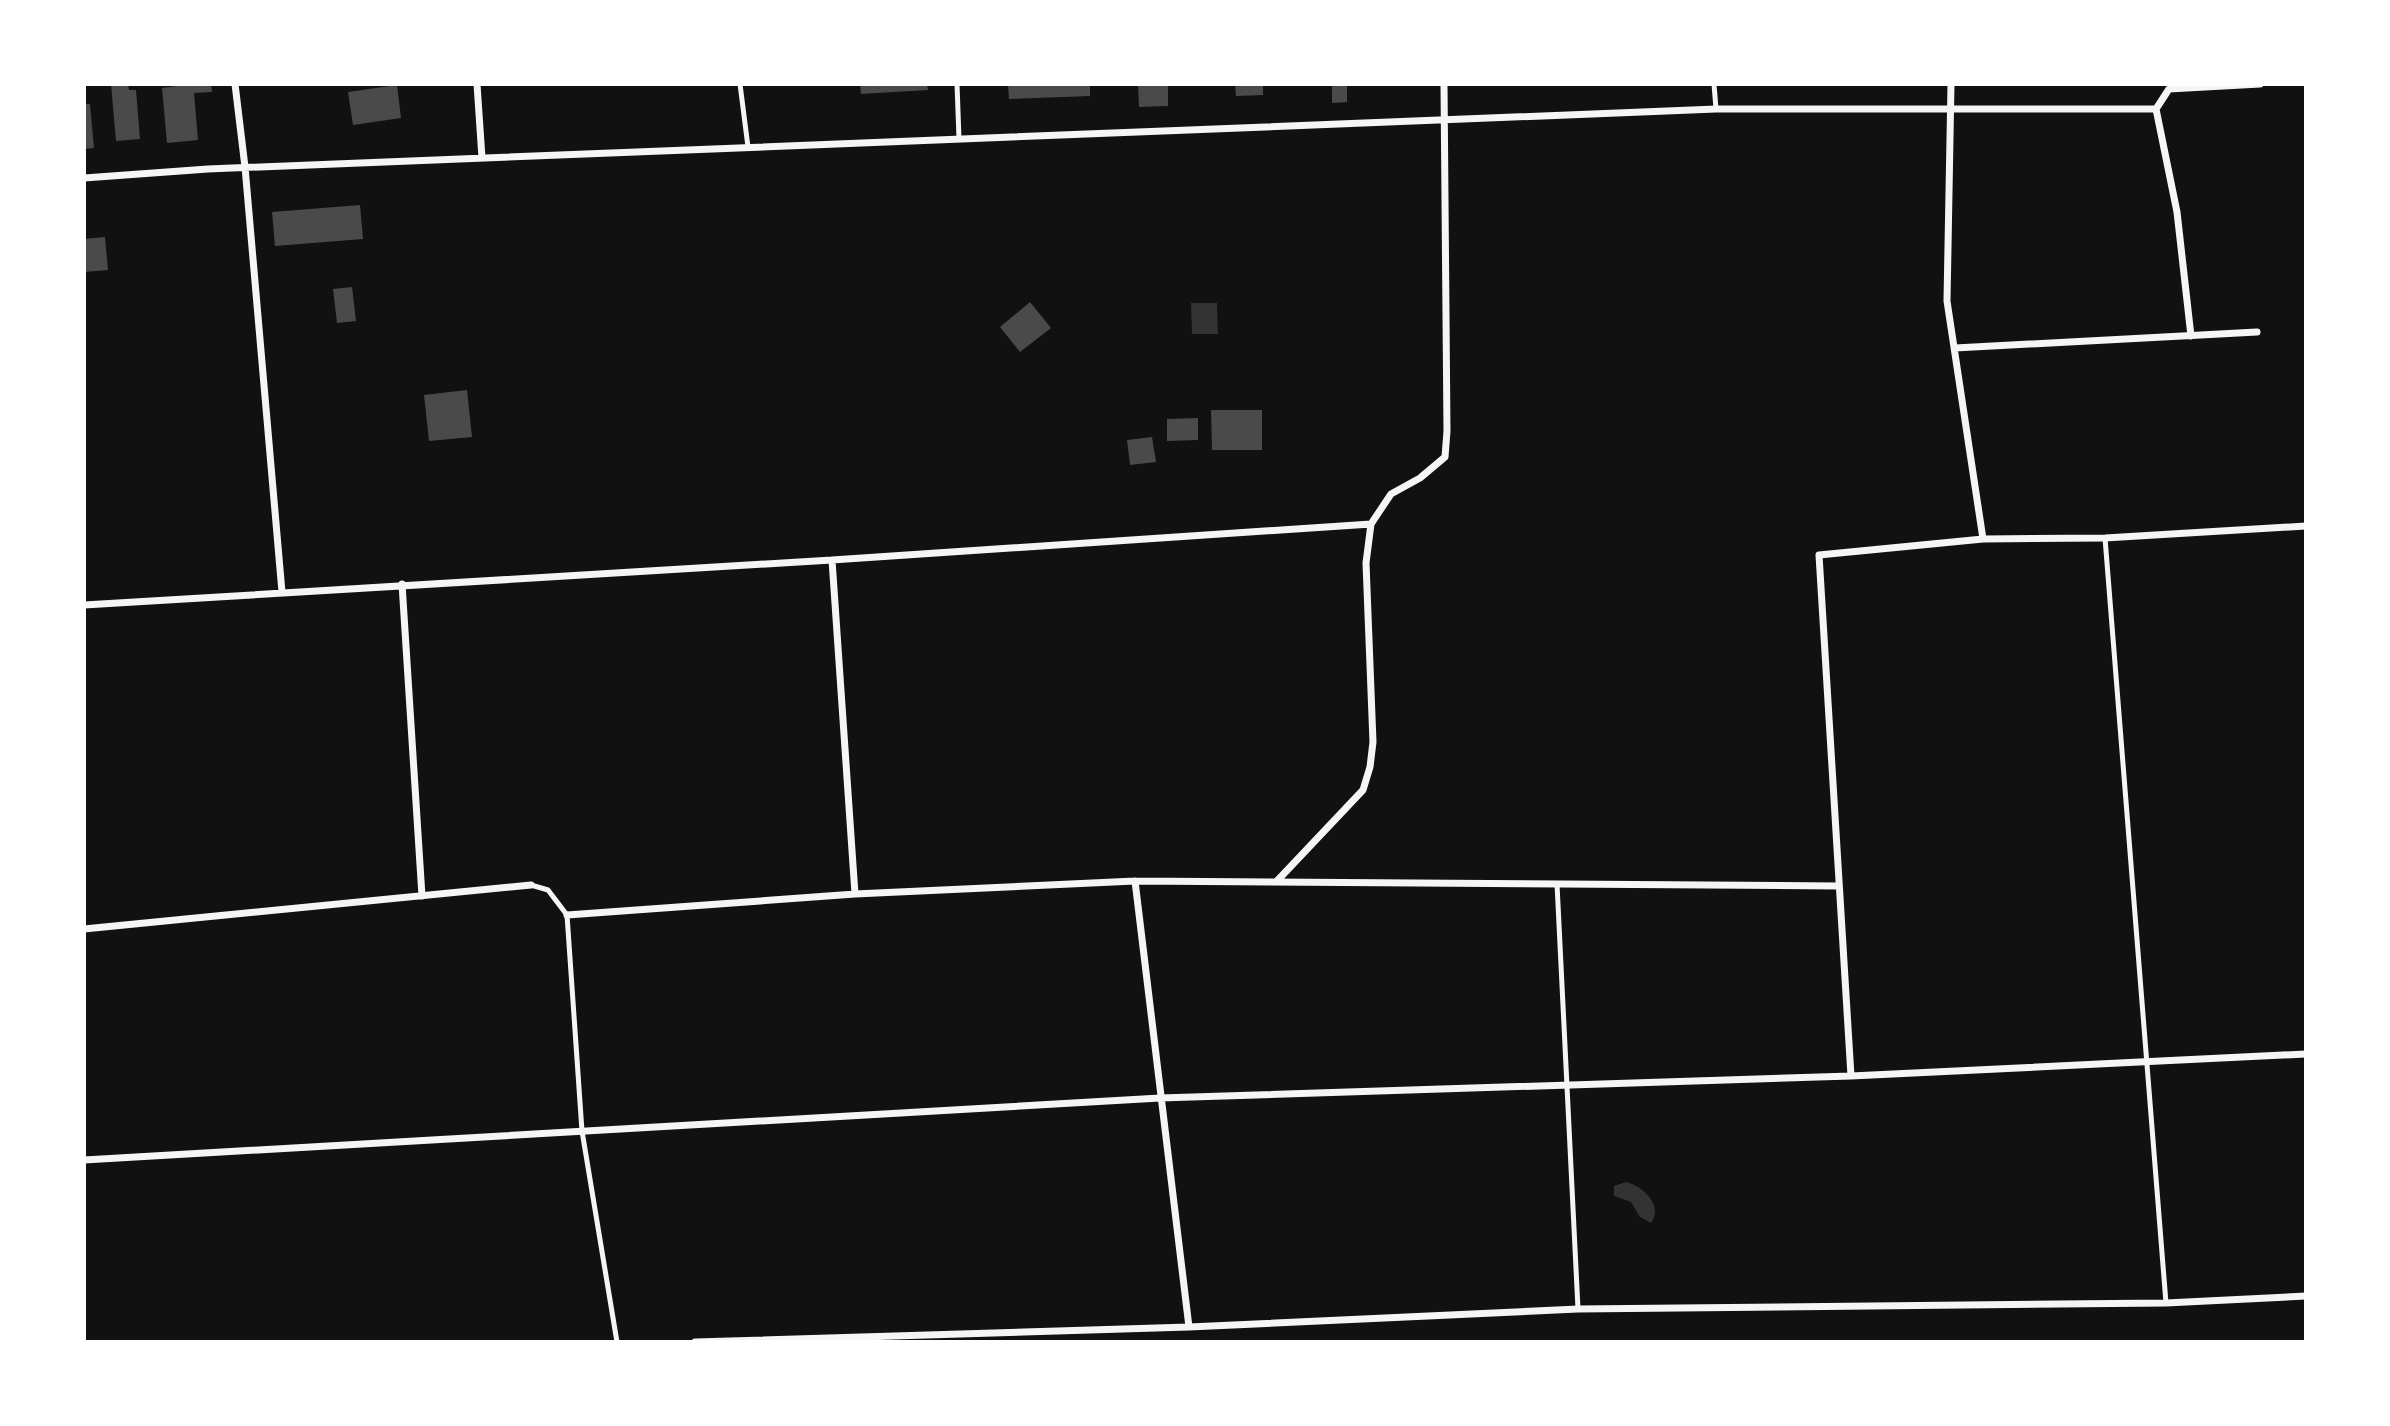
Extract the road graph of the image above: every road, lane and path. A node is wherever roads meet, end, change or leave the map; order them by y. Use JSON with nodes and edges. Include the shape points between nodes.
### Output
{"nodes":[{"id":1,"x":235,"y":84,"type":"edge"},
{"id":2,"x":477,"y":84,"type":"edge"},
{"id":3,"x":740,"y":84,"type":"edge"},
{"id":4,"x":957,"y":84,"type":"edge"},
{"id":5,"x":1444,"y":84,"type":"edge"},
{"id":6,"x":1714,"y":84,"type":"edge"},
{"id":7,"x":1951,"y":84,"type":"edge"},
{"id":8,"x":2260,"y":84,"type":"edge"},
{"id":9,"x":2207,"y":85,"type":"edge"},
{"id":10,"x":2169,"y":87,"type":"edge"},
{"id":11,"x":1952,"y":106,"type":"junction"},
{"id":12,"x":1716,"y":109,"type":"junction"},
{"id":13,"x":2156,"y":109,"type":"junction"},
{"id":14,"x":1444,"y":119,"type":"junction"},
{"id":15,"x":959,"y":139,"type":"junction"},
{"id":16,"x":748,"y":147,"type":"junction"},
{"id":17,"x":482,"y":158,"type":"junction"},
{"id":18,"x":246,"y":167,"type":"junction"},
{"id":19,"x":84,"y":178,"type":"edge"},
{"id":20,"x":2257,"y":332,"type":"dead end"},
{"id":21,"x":2191,"y":336,"type":"junction"},
{"id":22,"x":1955,"y":348,"type":"junction"},
{"id":23,"x":1371,"y":524,"type":"junction"},
{"id":24,"x":2306,"y":526,"type":"edge"},
{"id":25,"x":2105,"y":538,"type":"junction"},
{"id":26,"x":1983,"y":539,"type":"junction"},
{"id":27,"x":832,"y":560,"type":"junction"},
{"id":28,"x":402,"y":584,"type":"junction"},
{"id":29,"x":282,"y":592,"type":"junction"},
{"id":30,"x":84,"y":605,"type":"edge"},
{"id":31,"x":1135,"y":881,"type":"junction"},
{"id":32,"x":1276,"y":882,"type":"junction"},
{"id":33,"x":1557,"y":884,"type":"junction"},
{"id":34,"x":531,"y":886,"type":"joint"},
{"id":35,"x":1839,"y":886,"type":"junction"},
{"id":36,"x":855,"y":894,"type":"junction"},
{"id":37,"x":422,"y":896,"type":"junction"},
{"id":38,"x":567,"y":915,"type":"junction"},
{"id":39,"x":84,"y":929,"type":"edge"},
{"id":40,"x":2306,"y":1054,"type":"edge"},
{"id":41,"x":2147,"y":1062,"type":"junction"},
{"id":42,"x":1851,"y":1076,"type":"junction"},
{"id":43,"x":1567,"y":1085,"type":"junction"},
{"id":44,"x":1160,"y":1098,"type":"junction"},
{"id":45,"x":582,"y":1131,"type":"junction"},
{"id":46,"x":84,"y":1160,"type":"edge"},
{"id":47,"x":2306,"y":1296,"type":"edge"},
{"id":48,"x":2166,"y":1303,"type":"junction"},
{"id":49,"x":1578,"y":1309,"type":"junction"},
{"id":50,"x":1189,"y":1327,"type":"junction"},
{"id":51,"x":617,"y":1342,"type":"edge"},
{"id":52,"x":695,"y":1342,"type":"edge"}],
"edges":[{"from":1,"to":18,"type":"street"},
{"from":2,"to":17,"type":"street"},
{"from":3,"to":16,"type":"lane"},
{"from":4,"to":15,"type":"lane"},
{"from":5,"to":14,"type":"street"},
{"from":6,"to":12,"type":"lane"},
{"from":7,"to":11,"type":"street"},
{"from":8,"to":9,"type":"street"},
{"from":9,"to":10,"type":"street"},
{"from":10,"to":13,"type":"street"},
{"from":11,"to":12,"type":"street"},
{"from":11,"to":13,"type":"street"},
{"from":11,"to":22,"type":"street","via":[[1947,301]]},
{"from":12,"to":14,"type":"street"},
{"from":13,"to":21,"type":"street","via":[[2177,212]]},
{"from":14,"to":15,"type":"street"},
{"from":14,"to":23,"type":"street","via":[[1444,457],[1391,495]]},
{"from":15,"to":16,"type":"street"},
{"from":16,"to":17,"type":"street"},
{"from":17,"to":18,"type":"street"},
{"from":18,"to":19,"type":"street"},
{"from":18,"to":29,"type":"street"},
{"from":20,"to":21,"type":"street"},
{"from":21,"to":22,"type":"street"},
{"from":22,"to":26,"type":"street"},
{"from":23,"to":27,"type":"street"},
{"from":23,"to":32,"type":"street","via":[[1366,563],[1370,767],[1363,790],[1347,810]]},
{"from":24,"to":25,"type":"street"},
{"from":25,"to":26,"type":"street"},
{"from":25,"to":41,"type":"lane"},
{"from":26,"to":35,"type":"street","via":[[1819,555]]},
{"from":27,"to":28,"type":"street"},
{"from":27,"to":36,"type":"street"},
{"from":28,"to":29,"type":"street"},
{"from":28,"to":37,"type":"street"},
{"from":29,"to":30,"type":"street"},
{"from":31,"to":32,"type":"street"},
{"from":31,"to":36,"type":"street"},
{"from":31,"to":44,"type":"street"},
{"from":32,"to":33,"type":"street"},
{"from":33,"to":35,"type":"street"},
{"from":33,"to":43,"type":"lane"},
{"from":34,"to":37,"type":"street"},
{"from":34,"to":38,"type":"lane","via":[[548,890]]},
{"from":35,"to":42,"type":"street"},
{"from":36,"to":38,"type":"street"},
{"from":37,"to":39,"type":"street"},
{"from":38,"to":45,"type":"lane"},
{"from":40,"to":41,"type":"street"},
{"from":41,"to":42,"type":"street"},
{"from":41,"to":48,"type":"lane"},
{"from":42,"to":43,"type":"street"},
{"from":43,"to":44,"type":"street"},
{"from":43,"to":49,"type":"lane"},
{"from":44,"to":45,"type":"street"},
{"from":44,"to":50,"type":"street"},
{"from":45,"to":46,"type":"street"},
{"from":45,"to":51,"type":"lane"},
{"from":47,"to":48,"type":"street"},
{"from":48,"to":49,"type":"street"},
{"from":49,"to":50,"type":"street"},
{"from":50,"to":52,"type":"street"}]}
